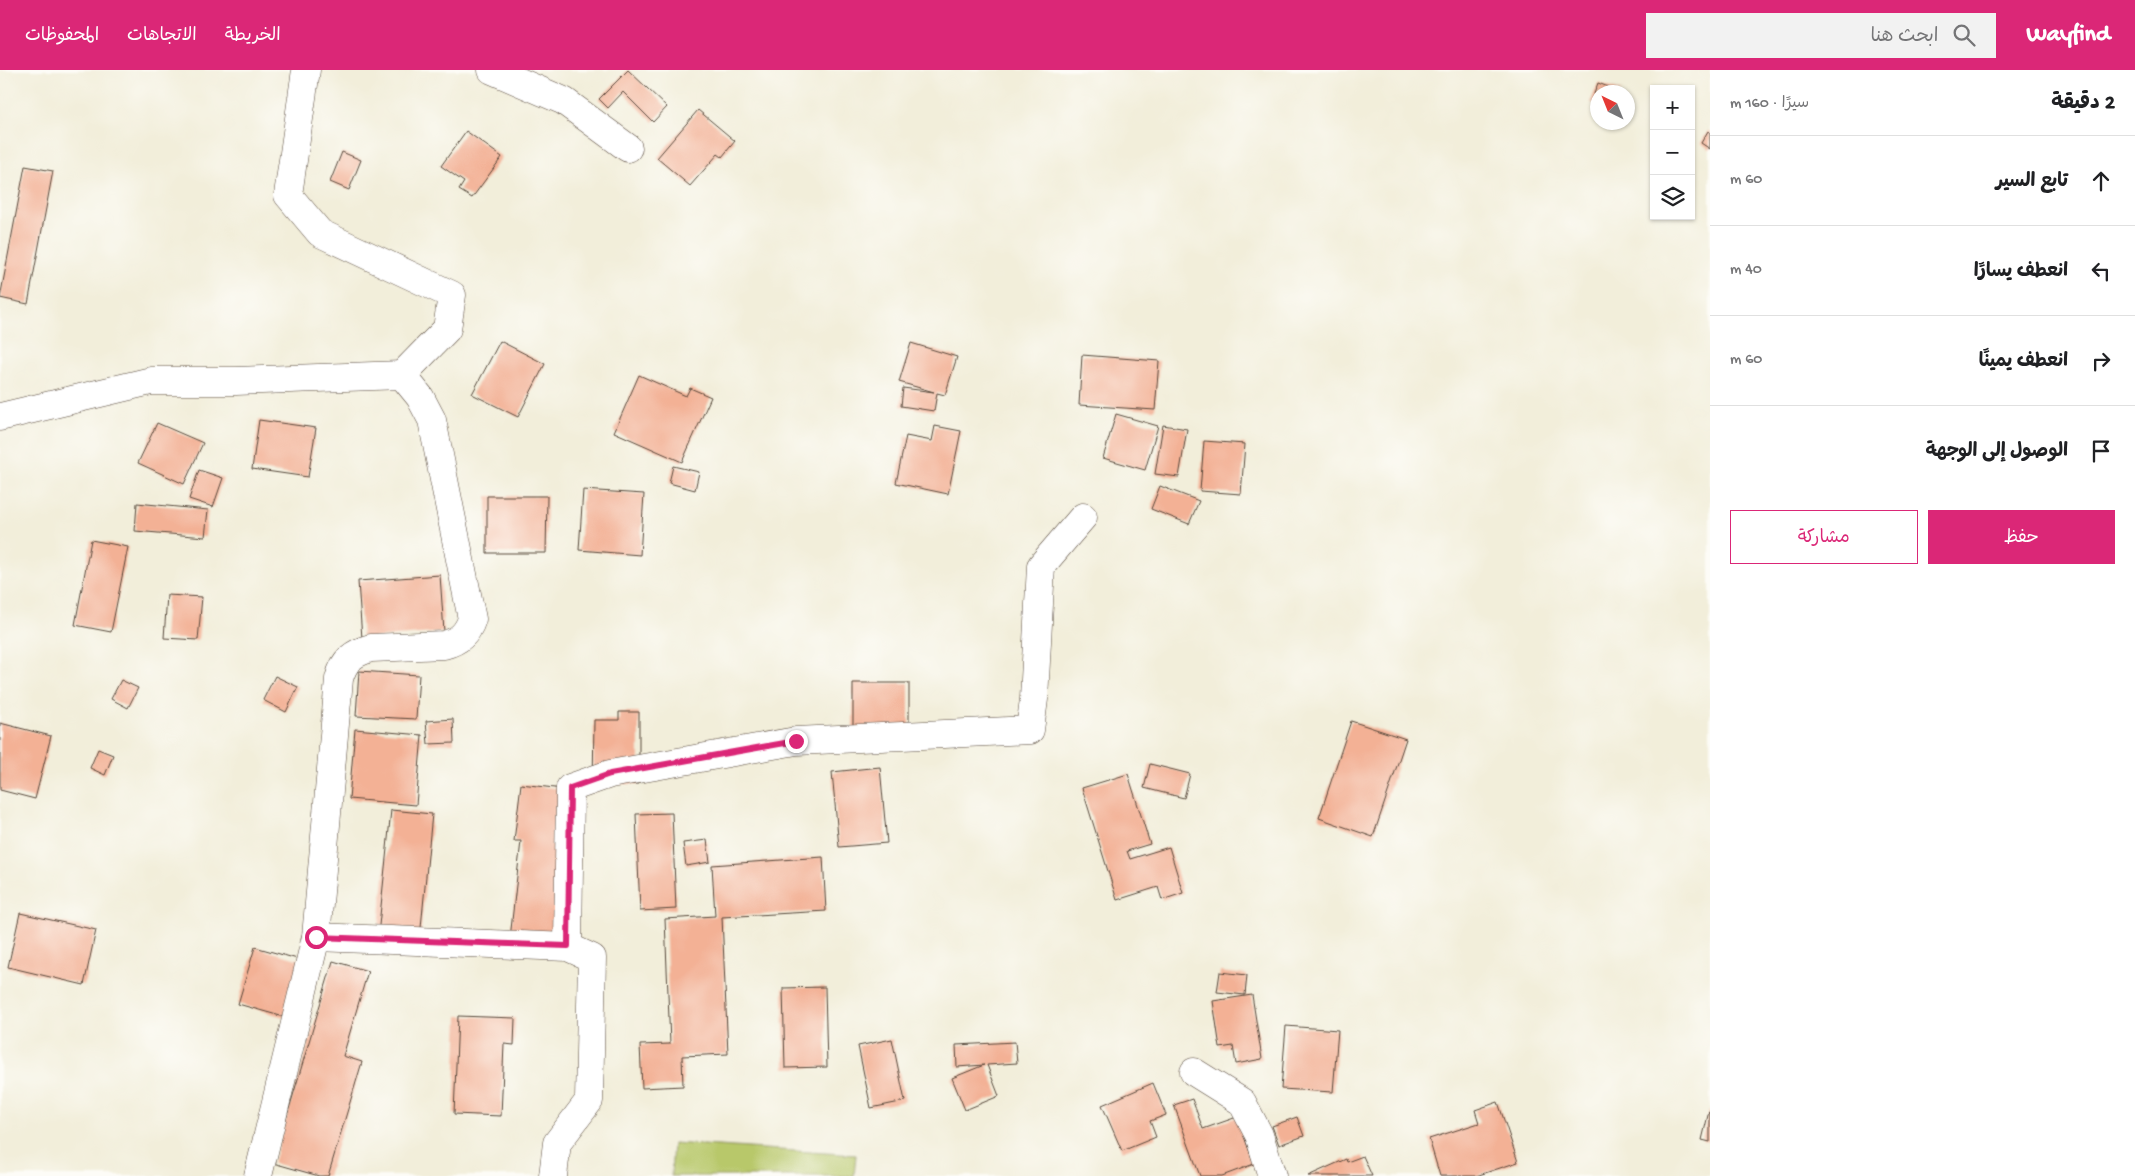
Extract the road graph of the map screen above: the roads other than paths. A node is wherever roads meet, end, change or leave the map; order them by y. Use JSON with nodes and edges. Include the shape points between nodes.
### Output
{"nodes":[{"id":1,"x":306,"y":70,"type":"edge"},
{"id":2,"x":492,"y":70,"type":"edge"},
{"id":3,"x":628,"y":148,"type":"dead end"},
{"id":4,"x":402,"y":375,"type":"junction"},
{"id":5,"x":0,"y":418,"type":"edge"},
{"id":6,"x":1083,"y":516,"type":"dead end"},
{"id":7,"x":316,"y":937,"type":"junction"},
{"id":8,"x":568,"y":946,"type":"junction"},
{"id":9,"x":1194,"y":1072,"type":"dead end"},
{"id":10,"x":258,"y":1176,"type":"edge"},
{"id":11,"x":553,"y":1176,"type":"edge"},
{"id":12,"x":1272,"y":1176,"type":"edge"}],
"edges":[{"from":1,"to":4,"type":"street","via":[[288,195],[320,233],[452,295],[447,329]]},
{"from":2,"to":3,"type":"street","via":[[564,101]]},
{"from":4,"to":5,"type":"street","via":[[151,381]]},
{"from":4,"to":7,"type":"street","via":[[420,397],[432,420],[472,619],[469,628],[454,642],[372,648],[349,658],[342,668]]},
{"from":6,"to":8,"type":"street","via":[[1041,566],[1030,730],[796,741],[610,774],[570,788]]},
{"from":7,"to":8,"type":"street"},
{"from":7,"to":10,"type":"street"},
{"from":8,"to":11,"type":"street","via":[[592,958],[589,1100],[557,1143]]},
{"from":9,"to":12,"type":"street","via":[[1242,1102],[1259,1135]]}]}
